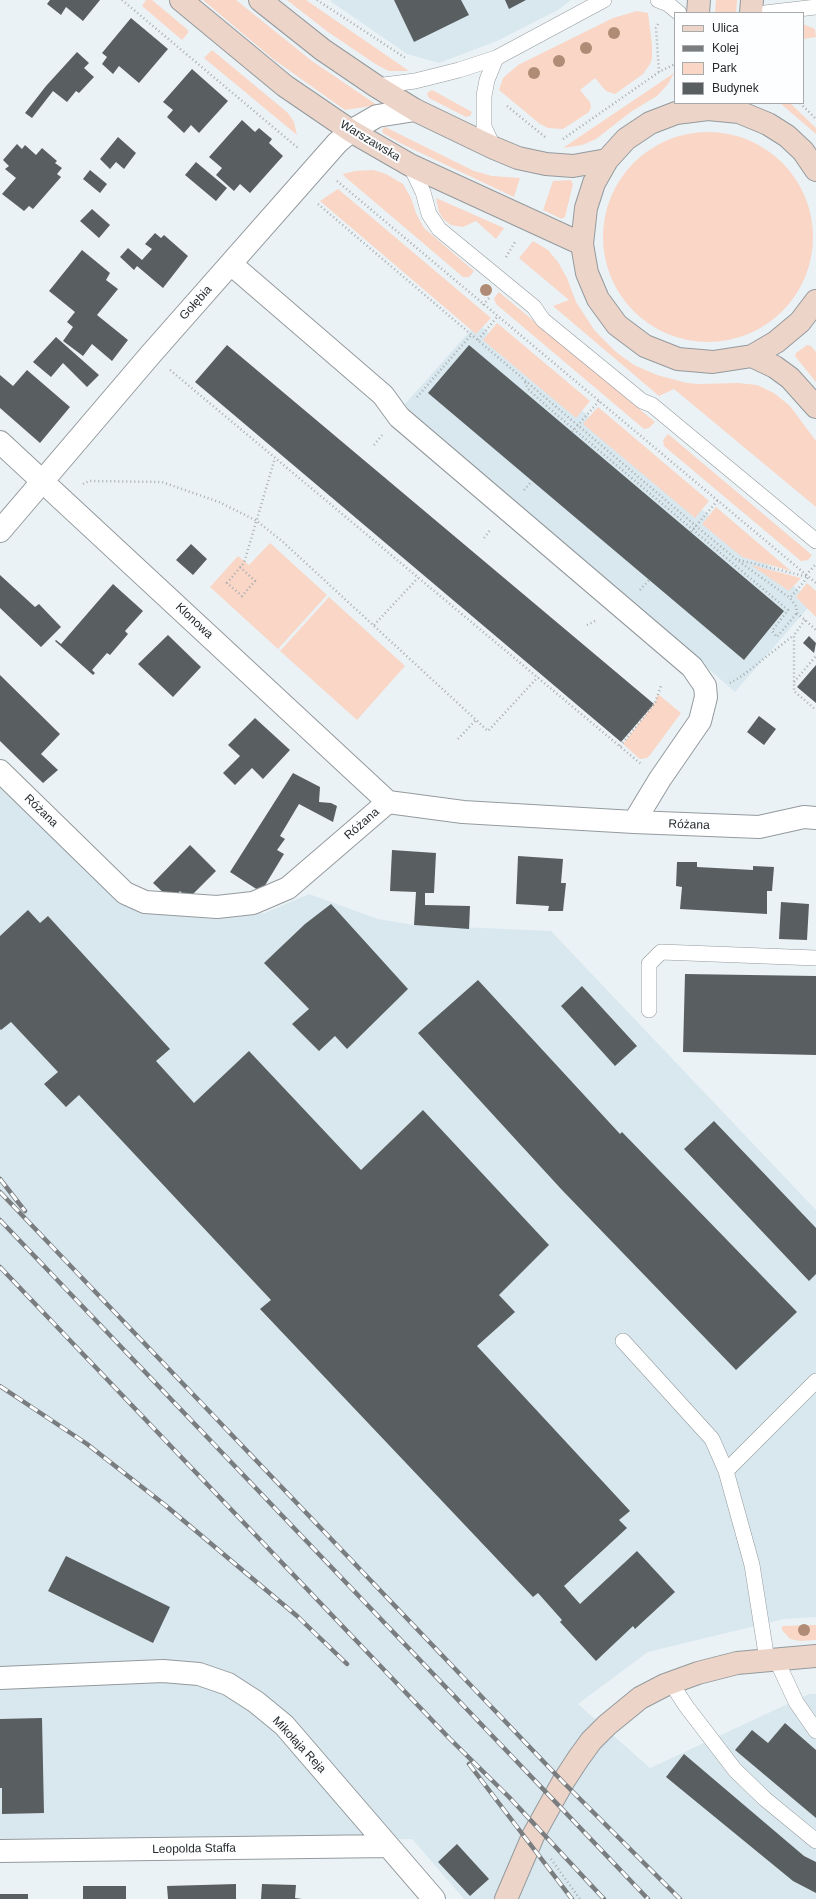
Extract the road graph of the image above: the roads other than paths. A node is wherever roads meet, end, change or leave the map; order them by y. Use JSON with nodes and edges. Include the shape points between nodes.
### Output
{"nodes":[{"id":1,"x":181,"y":0,"type":"edge"},
{"id":2,"x":260,"y":0,"type":"edge"},
{"id":3,"x":604,"y":0,"type":"edge"},
{"id":4,"x":699,"y":0,"type":"edge"},
{"id":5,"x":752,"y":0,"type":"edge"},
{"id":6,"x":816,"y":7,"type":"edge"},
{"id":7,"x":698,"y":12,"type":"edge"},
{"id":8,"x":751,"y":12,"type":"edge"},
{"id":9,"x":774,"y":12,"type":"edge"},
{"id":10,"x":496,"y":58,"type":"junction"},
{"id":11,"x":376,"y":86,"type":"junction"},
{"id":12,"x":758,"y":104,"type":"edge"},
{"id":13,"x":679,"y":108,"type":"edge"},
{"id":14,"x":415,"y":110,"type":"junction"},
{"id":15,"x":768,"y":124,"type":"junction"},
{"id":16,"x":351,"y":131,"type":"junction"},
{"id":17,"x":494,"y":148,"type":"junction"},
{"id":18,"x":810,"y":151,"type":"edge"},
{"id":19,"x":607,"y":160,"type":"junction"},
{"id":20,"x":410,"y":165,"type":"junction"},
{"id":21,"x":816,"y":170,"type":"edge"},
{"id":22,"x":582,"y":244,"type":"junction"},
{"id":23,"x":231,"y":264,"type":"junction"},
{"id":24,"x":816,"y":301,"type":"edge"},
{"id":25,"x":752,"y":356,"type":"junction"},
{"id":26,"x":816,"y":407,"type":"edge"},
{"id":27,"x":0,"y":442,"type":"edge"},
{"id":28,"x":50,"y":488,"type":"junction"},
{"id":29,"x":0,"y":531,"type":"edge"},
{"id":30,"x":816,"y":541,"type":"edge"},
{"id":31,"x":0,"y":771,"type":"edge"},
{"id":32,"x":388,"y":802,"type":"junction"},
{"id":33,"x":816,"y":818,"type":"edge"},
{"id":34,"x":634,"y":822,"type":"junction"},
{"id":35,"x":816,"y":958,"type":"edge"},
{"id":36,"x":649,"y":1010,"type":"dead end"},
{"id":37,"x":623,"y":1341,"type":"dead end"},
{"id":38,"x":816,"y":1381,"type":"edge"},
{"id":39,"x":726,"y":1471,"type":"junction"},
{"id":40,"x":816,"y":1656,"type":"edge"},
{"id":41,"x":771,"y":1660,"type":"junction"},
{"id":42,"x":0,"y":1678,"type":"edge"},
{"id":43,"x":671,"y":1683,"type":"junction"},
{"id":44,"x":816,"y":1731,"type":"edge"},
{"id":45,"x":816,"y":1841,"type":"edge"},
{"id":46,"x":388,"y":1846,"type":"junction"},
{"id":47,"x":0,"y":1851,"type":"edge"},
{"id":48,"x":434,"y":1899,"type":"edge"},
{"id":49,"x":506,"y":1899,"type":"edge"}],
"edges":[{"from":1,"to":16,"type":"main road","name":"Warszawska","via":[[284,86]]},
{"from":2,"to":11,"type":"main road","via":[[323,50]]},
{"from":3,"to":10,"type":"lane"},
{"from":4,"to":7,"type":"main road"},
{"from":5,"to":8,"type":"main road"},
{"from":6,"to":9,"type":"lane"},
{"from":10,"to":11,"type":"lane","via":[[459,70]]},
{"from":10,"to":17,"type":"lane","via":[[484,96],[484,127]]},
{"from":11,"to":14,"type":"main road"},
{"from":12,"to":15,"type":"main road"},
{"from":13,"to":15,"type":"main road","via":[[739,112]]},
{"from":13,"to":19,"type":"main road","via":[[626,139]]},
{"from":14,"to":16,"type":"street","name":"Gołębia","via":[[378,116]]},
{"from":14,"to":17,"type":"main road"},
{"from":15,"to":18,"type":"main road"},
{"from":16,"to":20,"type":"main road","name":"Warszawska"},
{"from":16,"to":23,"type":"street","name":"Gołębia","via":[[337,143]]},
{"from":17,"to":19,"type":"main road","via":[[518,158],[546,164],[573,166]]},
{"from":18,"to":21,"type":"main road"},
{"from":19,"to":22,"type":"main road","via":[[594,183],[586,208]]},
{"from":20,"to":22,"type":"main road","name":"Warszawska"},
{"from":20,"to":30,"type":"lane","via":[[423,192],[429,214],[439,229],[534,307],[543,320],[642,401],[652,405]]},
{"from":22,"to":25,"type":"main road","via":[[587,273],[598,299],[618,325],[645,346],[678,359],[713,362]]},
{"from":23,"to":28,"type":"street","name":"Gołębia","via":[[151,354]]},
{"from":23,"to":34,"type":"street","via":[[383,395],[399,417],[692,667],[705,686],[706,697],[700,721]]},
{"from":24,"to":25,"type":"main road","via":[[800,322],[776,342]]},
{"from":25,"to":26,"type":"main road","via":[[775,367],[790,378]]},
{"from":27,"to":28,"type":"street","name":"Klonowa"},
{"from":28,"to":29,"type":"street","name":"Gołębia"},
{"from":28,"to":32,"type":"street","name":"Klonowa"},
{"from":31,"to":32,"type":"street","name":"Różana","via":[[125,893],[145,902],[210,907],[253,903],[288,888]]},
{"from":32,"to":34,"type":"street","name":"Różana","via":[[462,812]]},
{"from":33,"to":34,"type":"street","name":"Różana","via":[[804,817],[759,828]]},
{"from":35,"to":36,"type":"lane","via":[[661,952],[649,964]]},
{"from":37,"to":39,"type":"lane","via":[[712,1439]]},
{"from":38,"to":39,"type":"lane"},
{"from":39,"to":41,"type":"lane","via":[[752,1565]]},
{"from":40,"to":41,"type":"main road"},
{"from":41,"to":43,"type":"main road","via":[[737,1663]]},
{"from":41,"to":44,"type":"lane"},
{"from":42,"to":46,"type":"street","name":"Mikołaja Reja","via":[[163,1671],[199,1674],[228,1684],[256,1702],[284,1725]]},
{"from":43,"to":45,"type":"lane","via":[[735,1770],[765,1799]]},
{"from":43,"to":49,"type":"main road","via":[[640,1698],[591,1741],[563,1782],[533,1836]]},
{"from":46,"to":47,"type":"street","name":"Leopolda Staffa"},
{"from":46,"to":48,"type":"street","name":"Mikołaja Reja"}]}
